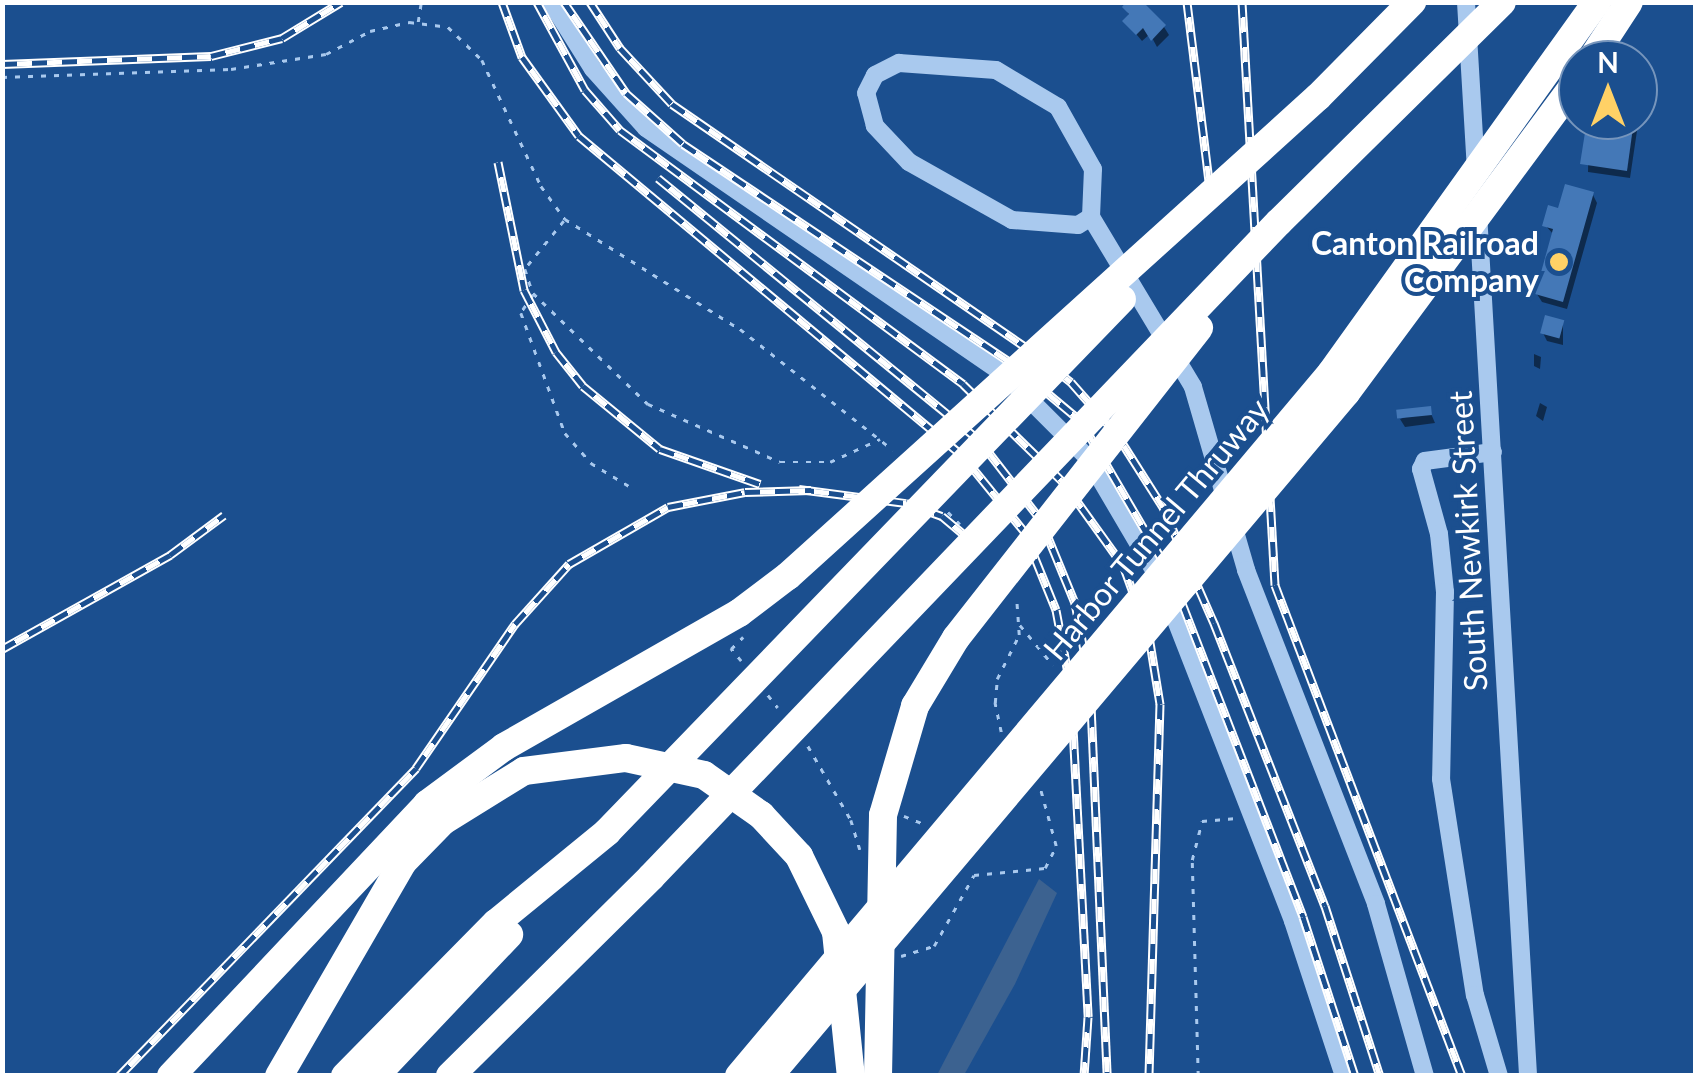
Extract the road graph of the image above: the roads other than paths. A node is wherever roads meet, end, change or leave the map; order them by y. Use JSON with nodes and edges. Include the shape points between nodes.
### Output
{"nodes":[{"id":1,"x":551,"y":2,"type":"edge"},
{"id":2,"x":1412,"y":2,"type":"edge"},
{"id":3,"x":1466,"y":2,"type":"edge"},
{"id":4,"x":1502,"y":2,"type":"edge"},
{"id":5,"x":1597,"y":2,"type":"edge"},
{"id":6,"x":1628,"y":2,"type":"edge"},
{"id":7,"x":1604,"y":40,"type":"edge"},
{"id":8,"x":1318,"y":97,"type":"junction"},
{"id":9,"x":1558,"y":107,"type":"edge"},
{"id":10,"x":1092,"y":217,"type":"junction"},
{"id":11,"x":1280,"y":222,"type":"junction"},
{"id":12,"x":1493,"y":452,"type":"junction"},
{"id":13,"x":606,"y":832,"type":"junction"},
{"id":14,"x":171,"y":1076,"type":"edge"},
{"id":15,"x":279,"y":1076,"type":"edge"},
{"id":16,"x":345,"y":1076,"type":"edge"},
{"id":17,"x":374,"y":1076,"type":"edge"},
{"id":18,"x":450,"y":1076,"type":"edge"},
{"id":19,"x":739,"y":1076,"type":"edge"},
{"id":20,"x":769,"y":1076,"type":"edge"},
{"id":21,"x":851,"y":1076,"type":"edge"},
{"id":22,"x":878,"y":1076,"type":"edge"},
{"id":23,"x":1344,"y":1076,"type":"edge"},
{"id":24,"x":1424,"y":1076,"type":"edge"},
{"id":25,"x":1498,"y":1076,"type":"edge"},
{"id":26,"x":1528,"y":1076,"type":"edge"}],
"edges":[{"from":1,"to":23,"type":"street","via":[[592,69],[661,140],[1004,374],[1069,434],[1160,582]]},
{"from":2,"to":8,"type":"highway"},
{"from":3,"to":12,"type":"street","name":"South Newkirk Street"},
{"from":4,"to":11,"type":"highway","bridge":true},
{"from":5,"to":19,"type":"highway","name":"Harbor Tunnel Thruway","bridge":true,"via":[[1330,373]]},
{"from":6,"to":7,"type":"highway"},
{"from":8,"to":13,"type":"highway","bridge":true},
{"from":8,"to":14,"type":"highway","bridge":true,"via":[[788,576],[692,641],[504,747],[427,804]]},
{"from":9,"to":20,"type":"highway","name":"Harbor Tunnel Thruway","bridge":true,"via":[[1346,393]]},
{"from":10,"to":10,"type":"street","via":[[1093,169],[1058,107],[996,70],[960,63],[898,64],[874,75],[866,93],[876,126],[909,162],[1012,220],[1078,225]]},
{"from":10,"to":24,"type":"street","via":[[1194,387],[1246,570],[1376,904]]},
{"from":11,"to":18,"type":"highway","bridge":true,"via":[[652,878]]},
{"from":11,"to":22,"type":"highway","bridge":true,"via":[[956,638],[915,706],[883,815]]},
{"from":12,"to":25,"type":"street","via":[[1426,461],[1421,470],[1445,592],[1441,779],[1475,995]]},
{"from":12,"to":26,"type":"street","name":"South Newkirk Street"},
{"from":13,"to":16,"type":"highway","via":[[496,923]]},
{"from":13,"to":17,"type":"highway"},
{"from":15,"to":21,"type":"highway","bridge":true,"via":[[403,862],[474,797],[524,771],[626,758],[704,776],[761,815],[813,878],[836,932]]}]}
